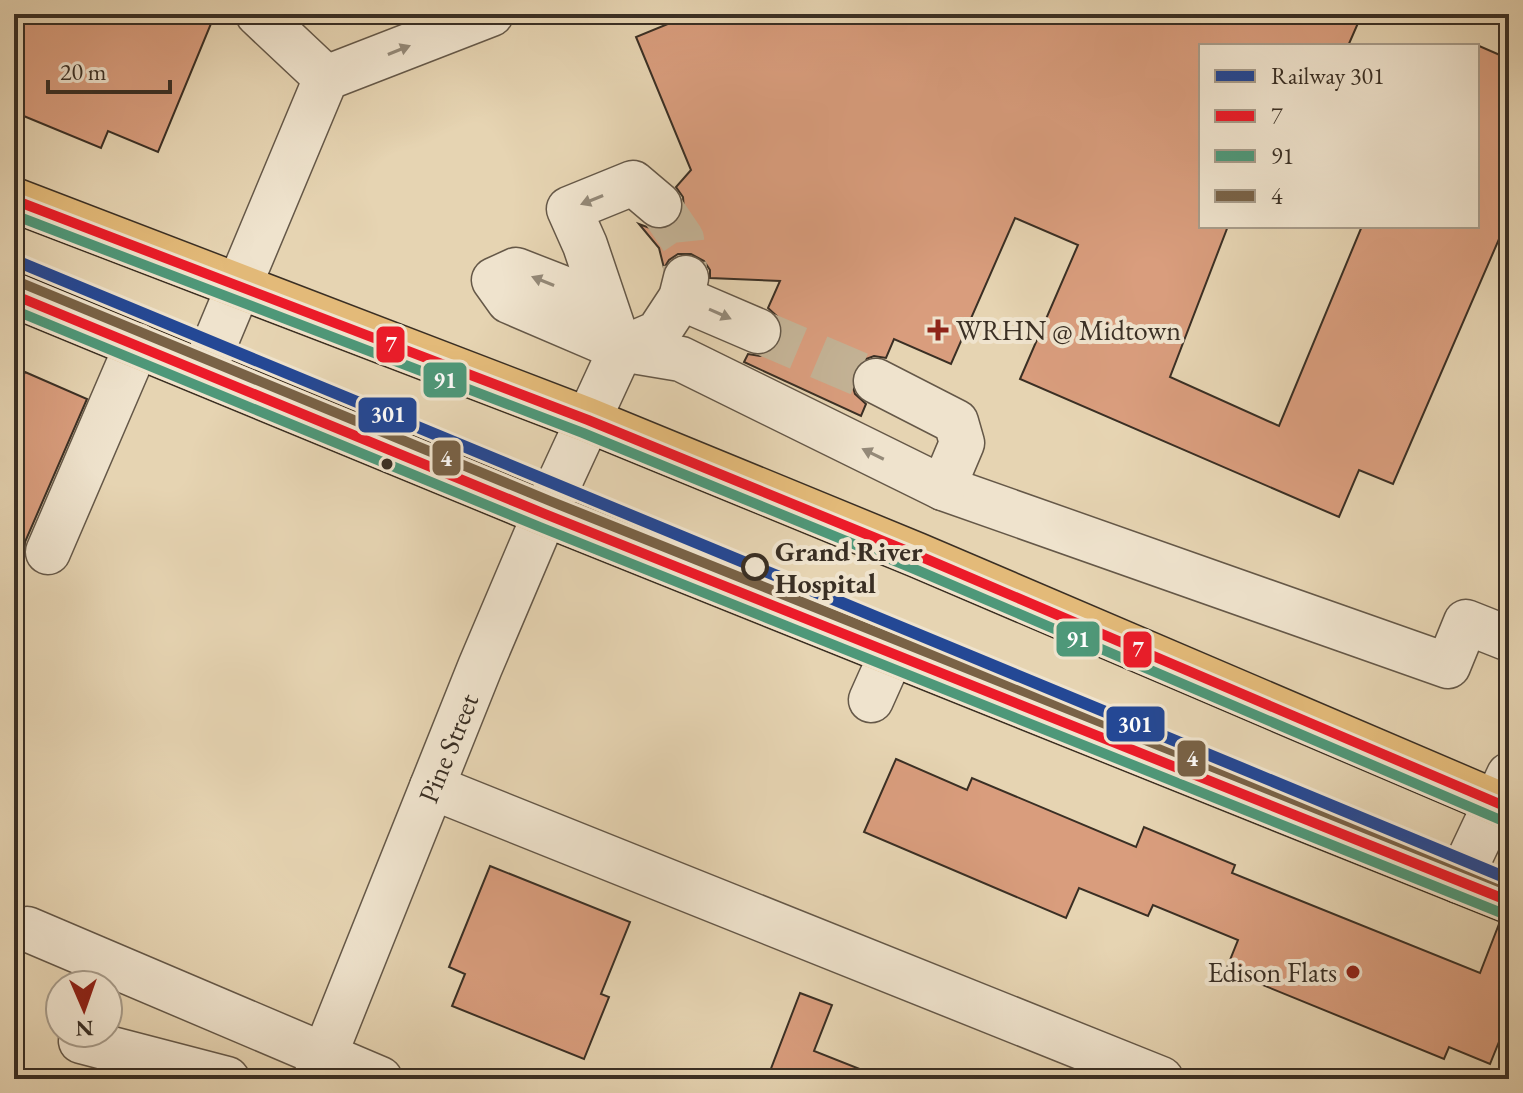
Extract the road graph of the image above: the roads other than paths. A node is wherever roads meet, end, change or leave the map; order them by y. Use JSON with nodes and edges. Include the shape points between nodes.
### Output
{"nodes":[{"id":1,"x":258,"y":14,"type":"edge"},
{"id":2,"x":491,"y":14,"type":"edge"},
{"id":3,"x":326,"y":78,"type":"junction"},
{"id":4,"x":14,"y":200,"type":"edge"},
{"id":5,"x":659,"y":205,"type":"tunnel mouth"},
{"id":6,"x":238,"y":285,"type":"junction"},
{"id":7,"x":14,"y":295,"type":"edge"},
{"id":8,"x":758,"y":331,"type":"tunnel mouth"},
{"id":9,"x":137,"y":345,"type":"junction"},
{"id":10,"x":621,"y":349,"type":"junction"},
{"id":11,"x":203,"y":372,"type":"junction"},
{"id":12,"x":876,"y":381,"type":"tunnel mouth"},
{"id":13,"x":588,"y":420,"type":"junction"},
{"id":14,"x":943,"y":488,"type":"junction"},
{"id":15,"x":545,"y":514,"type":"junction"},
{"id":16,"x":48,"y":552,"type":"dead end"},
{"id":17,"x":1509,"y":639,"type":"edge"},
{"id":18,"x":892,"y":653,"type":"junction"},
{"id":19,"x":871,"y":700,"type":"dead end"},
{"id":20,"x":432,"y":787,"type":"junction"},
{"id":21,"x":1505,"y":795,"type":"edge"},
{"id":22,"x":1459,"y":881,"type":"junction"},
{"id":23,"x":1509,"y":901,"type":"edge"},
{"id":24,"x":27,"y":929,"type":"dead end"},
{"id":25,"x":112,"y":1049,"type":"edge"},
{"id":26,"x":320,"y":1067,"type":"edge"},
{"id":27,"x":227,"y":1079,"type":"edge"},
{"id":28,"x":380,"y":1079,"type":"edge"},
{"id":29,"x":1161,"y":1079,"type":"edge"}],
"edges":[{"from":1,"to":3,"type":"street"},
{"from":3,"to":2,"type":"street","one_way":true},
{"from":3,"to":6,"type":"street"},
{"from":4,"to":6,"type":"main road"},
{"from":5,"to":10,"type":"street","one_way":true,"via":[[633,183],[569,209]]},
{"from":6,"to":11,"type":"street"},
{"from":6,"to":13,"type":"main road"},
{"from":7,"to":9,"type":"main road"},
{"from":10,"to":8,"type":"street","one_way":true,"via":[[658,333],[683,288]]},
{"from":9,"to":11,"type":"main road"},
{"from":9,"to":16,"type":"street"},
{"from":10,"to":13,"type":"street","name":"Pine Street"},
{"from":14,"to":10,"type":"street","one_way":true,"via":[[681,359]]},
{"from":11,"to":15,"type":"main road"},
{"from":12,"to":14,"type":"street","via":[[956,422],[962,443]]},
{"from":13,"to":15,"type":"street","name":"Pine Street"},
{"from":13,"to":21,"type":"main road"},
{"from":14,"to":17,"type":"street","via":[[1448,666],[1466,622]]},
{"from":15,"to":18,"type":"main road"},
{"from":15,"to":20,"type":"street","name":"Pine Street"},
{"from":18,"to":19,"type":"street"},
{"from":18,"to":22,"type":"main road"},
{"from":20,"to":26,"type":"street","name":"Pine Street"},
{"from":20,"to":29,"type":"street"},
{"from":21,"to":22,"type":"street"},
{"from":22,"to":23,"type":"main road"},
{"from":24,"to":26,"type":"street"},
{"from":25,"to":27,"type":"street"},
{"from":26,"to":28,"type":"street"}]}
